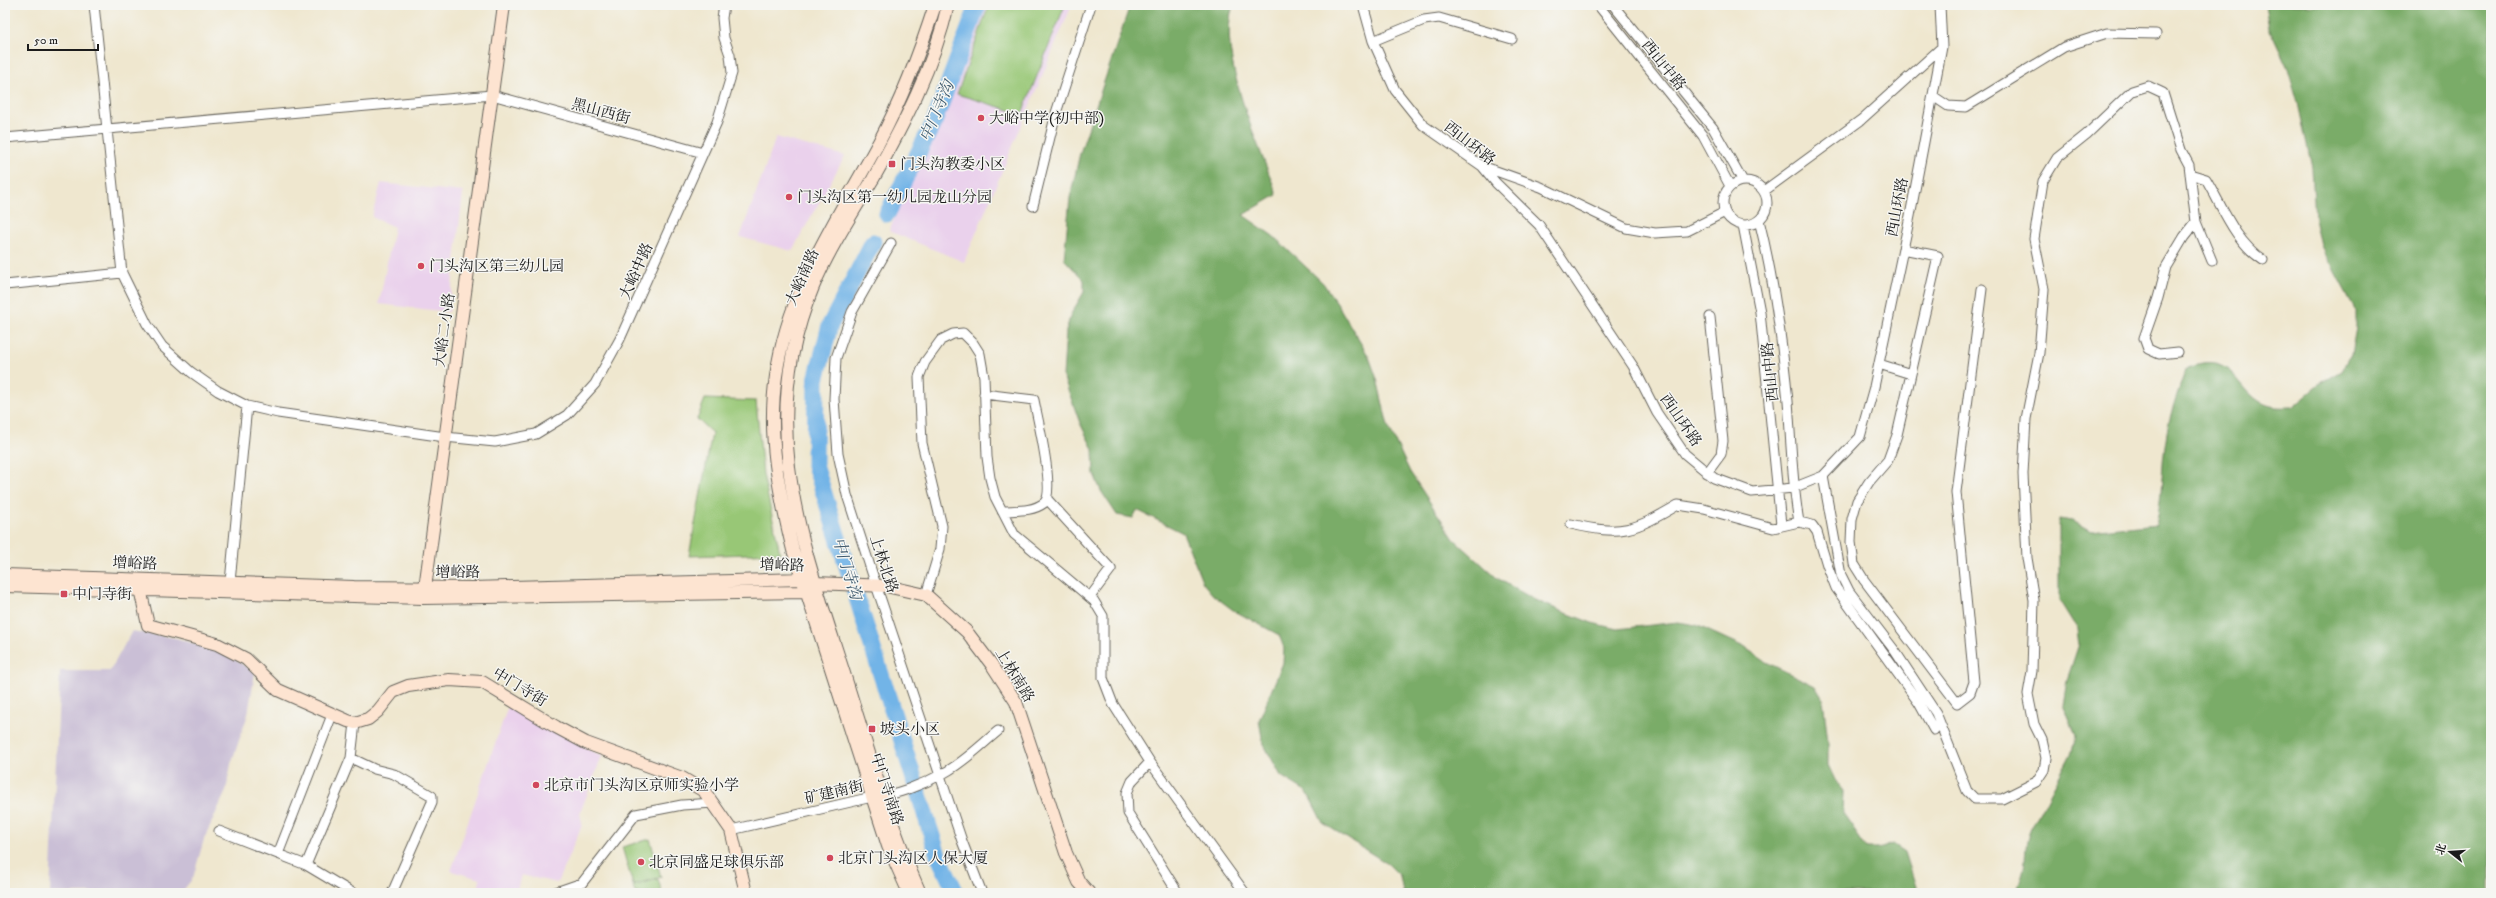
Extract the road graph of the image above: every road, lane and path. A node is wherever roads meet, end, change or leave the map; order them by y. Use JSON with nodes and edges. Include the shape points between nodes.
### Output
{"nodes":[{"id":1,"x":94,"y":5,"type":"edge"},
{"id":2,"x":504,"y":5,"type":"edge"},
{"id":3,"x":724,"y":5,"type":"edge"},
{"id":4,"x":935,"y":5,"type":"edge"},
{"id":5,"x":948,"y":5,"type":"edge"},
{"id":6,"x":1091,"y":5,"type":"edge"},
{"id":7,"x":1363,"y":5,"type":"edge"},
{"id":8,"x":1598,"y":5,"type":"edge"},
{"id":9,"x":1613,"y":5,"type":"edge"},
{"id":10,"x":1940,"y":5,"type":"edge"},
{"id":11,"x":2156,"y":34,"type":"dead end"},
{"id":12,"x":1512,"y":39,"type":"dead end"},
{"id":13,"x":1373,"y":41,"type":"junction"},
{"id":14,"x":1942,"y":47,"type":"junction"},
{"id":15,"x":492,"y":95,"type":"junction"},
{"id":16,"x":1933,"y":96,"type":"junction"},
{"id":17,"x":107,"y":129,"type":"junction"},
{"id":18,"x":5,"y":138,"type":"edge"},
{"id":19,"x":704,"y":153,"type":"junction"},
{"id":20,"x":1482,"y":166,"type":"junction"},
{"id":21,"x":2190,"y":174,"type":"junction"},
{"id":22,"x":1743,"y":181,"type":"junction"},
{"id":23,"x":1730,"y":186,"type":"junction"},
{"id":24,"x":1764,"y":191,"type":"junction"},
{"id":25,"x":1033,"y":206,"type":"dead end"},
{"id":26,"x":1725,"y":212,"type":"junction"},
{"id":27,"x":1759,"y":220,"type":"junction"},
{"id":28,"x":2196,"y":222,"type":"junction"},
{"id":29,"x":1743,"y":225,"type":"junction"},
{"id":30,"x":891,"y":243,"type":"dead end"},
{"id":31,"x":1903,"y":249,"type":"junction"},
{"id":32,"x":2262,"y":260,"type":"dead end"},
{"id":33,"x":2212,"y":261,"type":"dead end"},
{"id":34,"x":122,"y":273,"type":"junction"},
{"id":35,"x":5,"y":285,"type":"edge"},
{"id":36,"x":1982,"y":289,"type":"dead end"},
{"id":37,"x":1710,"y":317,"type":"dead end"},
{"id":38,"x":2178,"y":352,"type":"dead end"},
{"id":39,"x":1879,"y":364,"type":"junction"},
{"id":40,"x":1911,"y":374,"type":"junction"},
{"id":41,"x":984,"y":394,"type":"junction"},
{"id":42,"x":247,"y":406,"type":"junction"},
{"id":43,"x":445,"y":437,"type":"junction"},
{"id":44,"x":1707,"y":473,"type":"junction"},
{"id":45,"x":1823,"y":476,"type":"junction"},
{"id":46,"x":1793,"y":488,"type":"junction"},
{"id":47,"x":1777,"y":490,"type":"junction"},
{"id":48,"x":1047,"y":499,"type":"junction"},
{"id":49,"x":1002,"y":511,"type":"junction"},
{"id":50,"x":1799,"y":522,"type":"junction"},
{"id":51,"x":1571,"y":524,"type":"dead end"},
{"id":52,"x":1781,"y":525,"type":"junction"},
{"id":53,"x":5,"y":575,"type":"edge"},
{"id":54,"x":803,"y":579,"type":"junction"},
{"id":55,"x":230,"y":582,"type":"junction"},
{"id":56,"x":816,"y":583,"type":"junction"},
{"id":57,"x":876,"y":585,"type":"junction"},
{"id":58,"x":5,"y":586,"type":"edge"},
{"id":59,"x":425,"y":588,"type":"junction"},
{"id":60,"x":140,"y":589,"type":"junction"},
{"id":61,"x":807,"y":592,"type":"junction"},
{"id":62,"x":926,"y":595,"type":"junction"},
{"id":63,"x":1090,"y":597,"type":"junction"},
{"id":64,"x":332,"y":715,"type":"junction"},
{"id":65,"x":355,"y":723,"type":"junction"},
{"id":66,"x":1934,"y":730,"type":"dead end"},
{"id":67,"x":998,"y":731,"type":"dead end"},
{"id":68,"x":351,"y":758,"type":"junction"},
{"id":69,"x":1150,"y":762,"type":"junction"},
{"id":70,"x":940,"y":775,"type":"junction"},
{"id":71,"x":878,"y":796,"type":"junction"},
{"id":72,"x":714,"y":803,"type":"junction"},
{"id":73,"x":731,"y":830,"type":"junction"},
{"id":74,"x":219,"y":831,"type":"dead end"},
{"id":75,"x":278,"y":854,"type":"junction"},
{"id":76,"x":306,"y":865,"type":"junction"},
{"id":77,"x":353,"y":893,"type":"edge"},
{"id":78,"x":392,"y":893,"type":"edge"},
{"id":79,"x":553,"y":893,"type":"edge"},
{"id":80,"x":746,"y":893,"type":"edge"},
{"id":81,"x":909,"y":893,"type":"edge"},
{"id":82,"x":920,"y":893,"type":"edge"},
{"id":83,"x":982,"y":893,"type":"edge"},
{"id":84,"x":1089,"y":893,"type":"edge"},
{"id":85,"x":1178,"y":893,"type":"edge"},
{"id":86,"x":1245,"y":893,"type":"edge"}],
"edges":[{"from":1,"to":17,"type":"street"},
{"from":2,"to":15,"type":"street","name":"大峪二小路"},
{"from":3,"to":19,"type":"street","name":"大峪中路","via":[[723,25],[732,73],[717,122]]},
{"from":4,"to":54,"type":"street","name":"大峪南路","via":[[922,45],[880,140],[806,274],[789,316],[776,376],[773,447],[782,504]]},
{"from":5,"to":56,"type":"street","name":"大峪南路","via":[[930,63],[907,115],[830,252],[813,286],[797,333],[785,403],[786,459],[804,548]]},
{"from":6,"to":25,"type":"street","via":[[1056,113]]},
{"from":7,"to":13,"type":"street","name":"西山环路"},
{"from":8,"to":23,"type":"street","name":"西山中路","via":[[1703,136]]},
{"from":9,"to":22,"type":"street","name":"西山中路","via":[[1713,128]]},
{"from":10,"to":14,"type":"street","name":"西山环路"},
{"from":11,"to":16,"type":"street","via":[[2107,33],[2064,47],[1966,107],[1948,106]]},
{"from":12,"to":13,"type":"street","via":[[1439,18],[1424,20]]},
{"from":13,"to":20,"type":"street","name":"西山环路","via":[[1395,90],[1423,125]]},
{"from":14,"to":16,"type":"street","name":"西山环路"},
{"from":14,"to":24,"type":"street","via":[[1862,120]]},
{"from":15,"to":17,"type":"street"},
{"from":15,"to":19,"type":"street","name":"黑山西街"},
{"from":15,"to":43,"type":"street","name":"大峪二小路"},
{"from":16,"to":31,"type":"street","name":"西山环路"},
{"from":17,"to":18,"type":"street"},
{"from":17,"to":34,"type":"street"},
{"from":19,"to":43,"type":"street","name":"大峪中路","via":[[642,293],[595,384],[567,414],[536,434],[495,442]]},
{"from":20,"to":26,"type":"street","via":[[1541,187],[1626,228],[1655,233],[1687,231]]},
{"from":20,"to":44,"type":"street","name":"西山环路","via":[[1539,225],[1632,366],[1661,419],[1685,454]]},
{"from":21,"to":28,"type":"street"},
{"from":21,"to":32,"type":"street","via":[[2206,179],[2241,240]]},
{"from":21,"to":45,"type":"street","via":[[2163,93],[2148,86],[2132,91],[2087,134],[2057,158],[2043,181],[2034,239],[2044,290],[2039,353],[2026,419],[2023,474],[2027,558],[2034,600],[2032,671],[2028,694],[2034,724],[2042,740],[2046,758],[2044,770],[2036,782],[2002,799],[1975,799],[1966,791],[1936,713],[1841,576]]},
{"from":22,"to":23,"type":"street"},
{"from":22,"to":24,"type":"street","via":[[1753,182]]},
{"from":23,"to":26,"type":"street","via":[[1723,200]]},
{"from":24,"to":27,"type":"street","via":[[1768,203]]},
{"from":26,"to":29,"type":"street","via":[[1734,222]]},
{"from":27,"to":29,"type":"street"},
{"from":27,"to":46,"type":"street","name":"西山中路","via":[[1777,304],[1788,401]]},
{"from":28,"to":33,"type":"street"},
{"from":28,"to":38,"type":"street","via":[[2166,267],[2144,338],[2148,349],[2159,354]]},
{"from":29,"to":47,"type":"street","name":"西山中路","via":[[1760,312],[1777,468]]},
{"from":30,"to":57,"type":"street","name":"上林北路","via":[[852,312],[836,358],[834,399],[838,454],[847,495]]},
{"from":31,"to":39,"type":"street","name":"西山环路"},
{"from":31,"to":40,"type":"street","via":[[1938,256]]},
{"from":34,"to":35,"type":"street"},
{"from":34,"to":42,"type":"street","name":"大峪中路","via":[[162,346],[191,372],[218,391]]},
{"from":36,"to":40,"type":"street","via":[[1956,492],[1974,682],[1970,693],[1958,703],[1864,580],[1854,564],[1853,557],[1852,519],[1857,501],[1868,482],[1888,460],[1897,435]]},
{"from":37,"to":44,"type":"street","via":[[1723,441],[1720,454]]},
{"from":39,"to":40,"type":"street"},
{"from":39,"to":45,"type":"street","name":"西山环路","via":[[1860,437]]},
{"from":41,"to":48,"type":"street","via":[[1034,400],[1048,481]]},
{"from":41,"to":49,"type":"street","via":[[987,457],[996,497]]},
{"from":41,"to":62,"type":"street","via":[[980,354],[973,343],[963,333],[953,334],[941,340],[925,362],[919,377],[922,443],[942,526],[940,549]]},
{"from":42,"to":43,"type":"street","name":"大峪中路","via":[[278,413]]},
{"from":42,"to":55,"type":"street"},
{"from":43,"to":59,"type":"street","name":"大峪二小路"},
{"from":44,"to":47,"type":"street","name":"西山环路","via":[[1752,492]]},
{"from":45,"to":46,"type":"street","name":"西山环路"},
{"from":46,"to":47,"type":"street","name":"西山环路"},
{"from":46,"to":50,"type":"street","name":"西山中路"},
{"from":47,"to":52,"type":"street","name":"西山中路"},
{"from":48,"to":49,"type":"street","via":[[1028,510]]},
{"from":48,"to":63,"type":"street","via":[[1110,569]]},
{"from":49,"to":63,"type":"street","via":[[1014,534]]},
{"from":50,"to":52,"type":"street"},
{"from":50,"to":66,"type":"street","via":[[1812,525],[1817,532],[1826,565],[1836,588],[1919,703]]},
{"from":51,"to":52,"type":"street","via":[[1620,531],[1650,521],[1678,505],[1704,509],[1773,528]]},
{"from":53,"to":55,"type":"street","name":"增峪路"},
{"from":54,"to":56,"type":"street","name":"增峪路"},
{"from":54,"to":59,"type":"street","name":"增峪路"},
{"from":54,"to":61,"type":"street","name":"中门寺南路"},
{"from":55,"to":59,"type":"street","name":"增峪路"},
{"from":56,"to":57,"type":"street"},
{"from":56,"to":61,"type":"street","name":"增峪路"},
{"from":56,"to":71,"type":"street","name":"中门寺南路"},
{"from":57,"to":62,"type":"street"},
{"from":57,"to":70,"type":"street","name":"上林北路"},
{"from":58,"to":60,"type":"street","name":"增峪路"},
{"from":60,"to":61,"type":"street","name":"增峪路","via":[[423,598]]},
{"from":60,"to":64,"type":"street","via":[[148,625],[217,644],[246,659],[278,690]]},
{"from":61,"to":71,"type":"street","name":"中门寺南路"},
{"from":62,"to":84,"type":"street","name":"上林南路","via":[[967,632],[1016,702],[1066,853],[1079,882]]},
{"from":63,"to":69,"type":"street","via":[[1103,616],[1103,678],[1113,704]]},
{"from":64,"to":65,"type":"street"},
{"from":64,"to":75,"type":"street"},
{"from":65,"to":68,"type":"street"},
{"from":65,"to":72,"type":"street","name":"中门寺街","via":[[368,719],[394,692],[408,686],[450,680],[482,682],[586,743],[682,778],[704,791]]},
{"from":67,"to":70,"type":"street","name":"矿建南街"},
{"from":68,"to":76,"type":"street"},
{"from":68,"to":78,"type":"street","via":[[374,769],[394,774],[432,796],[432,802]]},
{"from":69,"to":85,"type":"street","via":[[1132,781],[1127,793],[1128,814]]},
{"from":69,"to":86,"type":"street"},
{"from":70,"to":71,"type":"street","name":"矿建南街","via":[[902,790]]},
{"from":70,"to":83,"type":"street","name":"上林北路"},
{"from":71,"to":73,"type":"street","name":"矿建南街"},
{"from":71,"to":81,"type":"street","name":"中门寺南路","via":[[888,846]]},
{"from":71,"to":82,"type":"street","name":"中门寺南路"},
{"from":72,"to":73,"type":"street","name":"中门寺街"},
{"from":72,"to":79,"type":"street","via":[[682,805],[636,814],[582,883]]},
{"from":73,"to":80,"type":"street","name":"中门寺街"},
{"from":74,"to":75,"type":"street"},
{"from":75,"to":76,"type":"street"},
{"from":76,"to":77,"type":"street"}]}
